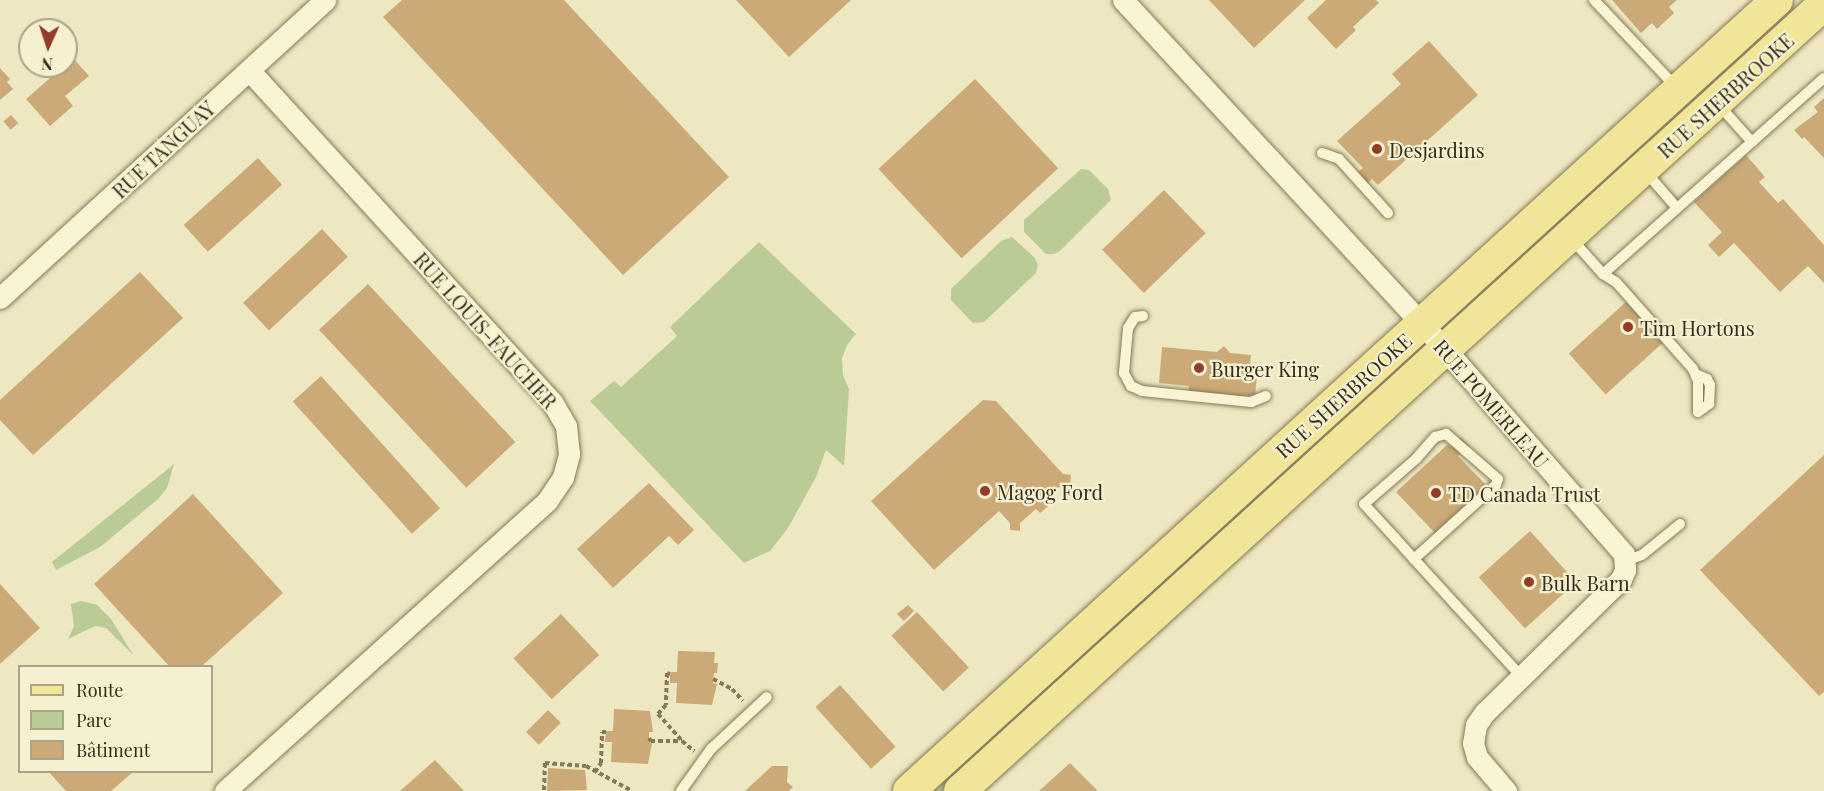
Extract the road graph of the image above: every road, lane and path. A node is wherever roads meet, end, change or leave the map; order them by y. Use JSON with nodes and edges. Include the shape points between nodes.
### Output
{"nodes":[{"id":1,"x":325,"y":0,"type":"edge"},
{"id":2,"x":1124,"y":0,"type":"edge"},
{"id":3,"x":1594,"y":0,"type":"edge"},
{"id":4,"x":1777,"y":0,"type":"edge"},
{"id":5,"x":1814,"y":10,"type":"edge"},
{"id":6,"x":249,"y":70,"type":"junction"},
{"id":7,"x":1824,"y":78,"type":"edge"},
{"id":8,"x":1678,"y":90,"type":"junction"},
{"id":9,"x":1716,"y":102,"type":"junction"},
{"id":10,"x":1752,"y":142,"type":"junction"},
{"id":11,"x":1322,"y":153,"type":"dead end"},
{"id":12,"x":1643,"y":169,"type":"junction"},
{"id":13,"x":1677,"y":208,"type":"junction"},
{"id":14,"x":1388,"y":213,"type":"dead end"},
{"id":15,"x":1569,"y":236,"type":"junction"},
{"id":16,"x":1603,"y":274,"type":"junction"},
{"id":17,"x":2,"y":293,"type":"edge"},
{"id":18,"x":1143,"y":316,"type":"dead end"},
{"id":19,"x":1422,"y":323,"type":"junction"},
{"id":20,"x":1445,"y":349,"type":"junction"},
{"id":21,"x":1266,"y":396,"type":"dead end"},
{"id":22,"x":1698,"y":412,"type":"dead end"},
{"id":23,"x":1680,"y":524,"type":"dead end"},
{"id":24,"x":1414,"y":559,"type":"junction"},
{"id":25,"x":1626,"y":561,"type":"junction"},
{"id":26,"x":670,"y":674,"type":"dead end"},
{"id":27,"x":1521,"y":676,"type":"junction"},
{"id":28,"x":713,"y":678,"type":"dead end"},
{"id":29,"x":767,"y":697,"type":"dead end"},
{"id":30,"x":752,"y":711,"type":"junction"},
{"id":31,"x":606,"y":732,"type":"dead end"},
{"id":32,"x":649,"y":738,"type":"dead end"},
{"id":33,"x":682,"y":741,"type":"junction"},
{"id":34,"x":704,"y":758,"type":"junction"},
{"id":35,"x":595,"y":771,"type":"junction"},
{"id":36,"x":544,"y":789,"type":"dead end"},
{"id":37,"x":225,"y":791,"type":"edge"},
{"id":38,"x":632,"y":791,"type":"edge"},
{"id":39,"x":681,"y":791,"type":"edge"},
{"id":40,"x":909,"y":791,"type":"edge"},
{"id":41,"x":960,"y":791,"type":"edge"},
{"id":42,"x":1506,"y":791,"type":"edge"}],
"edges":[{"from":1,"to":6,"type":"street","name":"RUE TANGUAY"},
{"from":2,"to":19,"type":"street","name":"RUE POMERLEAU"},
{"from":3,"to":8,"type":"lane"},
{"from":4,"to":8,"type":"main road","name":"RUE SHERBROOKE"},
{"from":5,"to":9,"type":"main road","name":"RUE SHERBROOKE"},
{"from":6,"to":17,"type":"street","name":"RUE TANGUAY"},
{"from":6,"to":37,"type":"street","name":"RUE LOUIS-FAUCHER","via":[[552,402],[566,426],[569,454],[563,477],[547,501]]},
{"from":7,"to":10,"type":"lane"},
{"from":8,"to":19,"type":"main road","name":"RUE SHERBROOKE"},
{"from":9,"to":10,"type":"lane"},
{"from":9,"to":12,"type":"main road","name":"RUE SHERBROOKE"},
{"from":10,"to":13,"type":"lane"},
{"from":11,"to":14,"type":"lane","via":[[1339,159]]},
{"from":12,"to":13,"type":"lane"},
{"from":12,"to":15,"type":"main road","name":"RUE SHERBROOKE"},
{"from":13,"to":16,"type":"lane"},
{"from":15,"to":16,"type":"lane"},
{"from":15,"to":20,"type":"main road","name":"RUE SHERBROOKE"},
{"from":16,"to":22,"type":"lane","via":[[1616,282],[1696,374]]},
{"from":18,"to":21,"type":"lane","via":[[1135,317],[1128,328],[1124,373],[1131,386],[1142,392],[1251,402]]},
{"from":19,"to":20,"type":"street","name":"RUE POMERLEAU"},
{"from":19,"to":40,"type":"main road","name":"RUE SHERBROOKE"},
{"from":20,"to":25,"type":"street","name":"RUE POMERLEAU","via":[[1621,550]]},
{"from":20,"to":41,"type":"main road","name":"RUE SHERBROOKE"},
{"from":23,"to":25,"type":"lane","via":[[1642,555]]},
{"from":24,"to":24,"type":"lane","via":[[1364,504],[1439,434],[1450,436],[1496,475],[1496,485]]},
{"from":24,"to":27,"type":"lane"},
{"from":25,"to":27,"type":"street","via":[[1621,579]]},
{"from":26,"to":33,"type":"path","via":[[666,705],[658,714]]},
{"from":27,"to":42,"type":"street","via":[[1482,715],[1473,735],[1479,760]]},
{"from":28,"to":30,"type":"path","via":[[732,689]]},
{"from":29,"to":30,"type":"lane"},
{"from":30,"to":34,"type":"lane"},
{"from":31,"to":35,"type":"path","via":[[602,732],[601,763]]},
{"from":32,"to":33,"type":"path"},
{"from":33,"to":34,"type":"path"},
{"from":34,"to":39,"type":"lane"},
{"from":35,"to":36,"type":"path","via":[[586,766],[545,763]]},
{"from":35,"to":38,"type":"path"}]}
